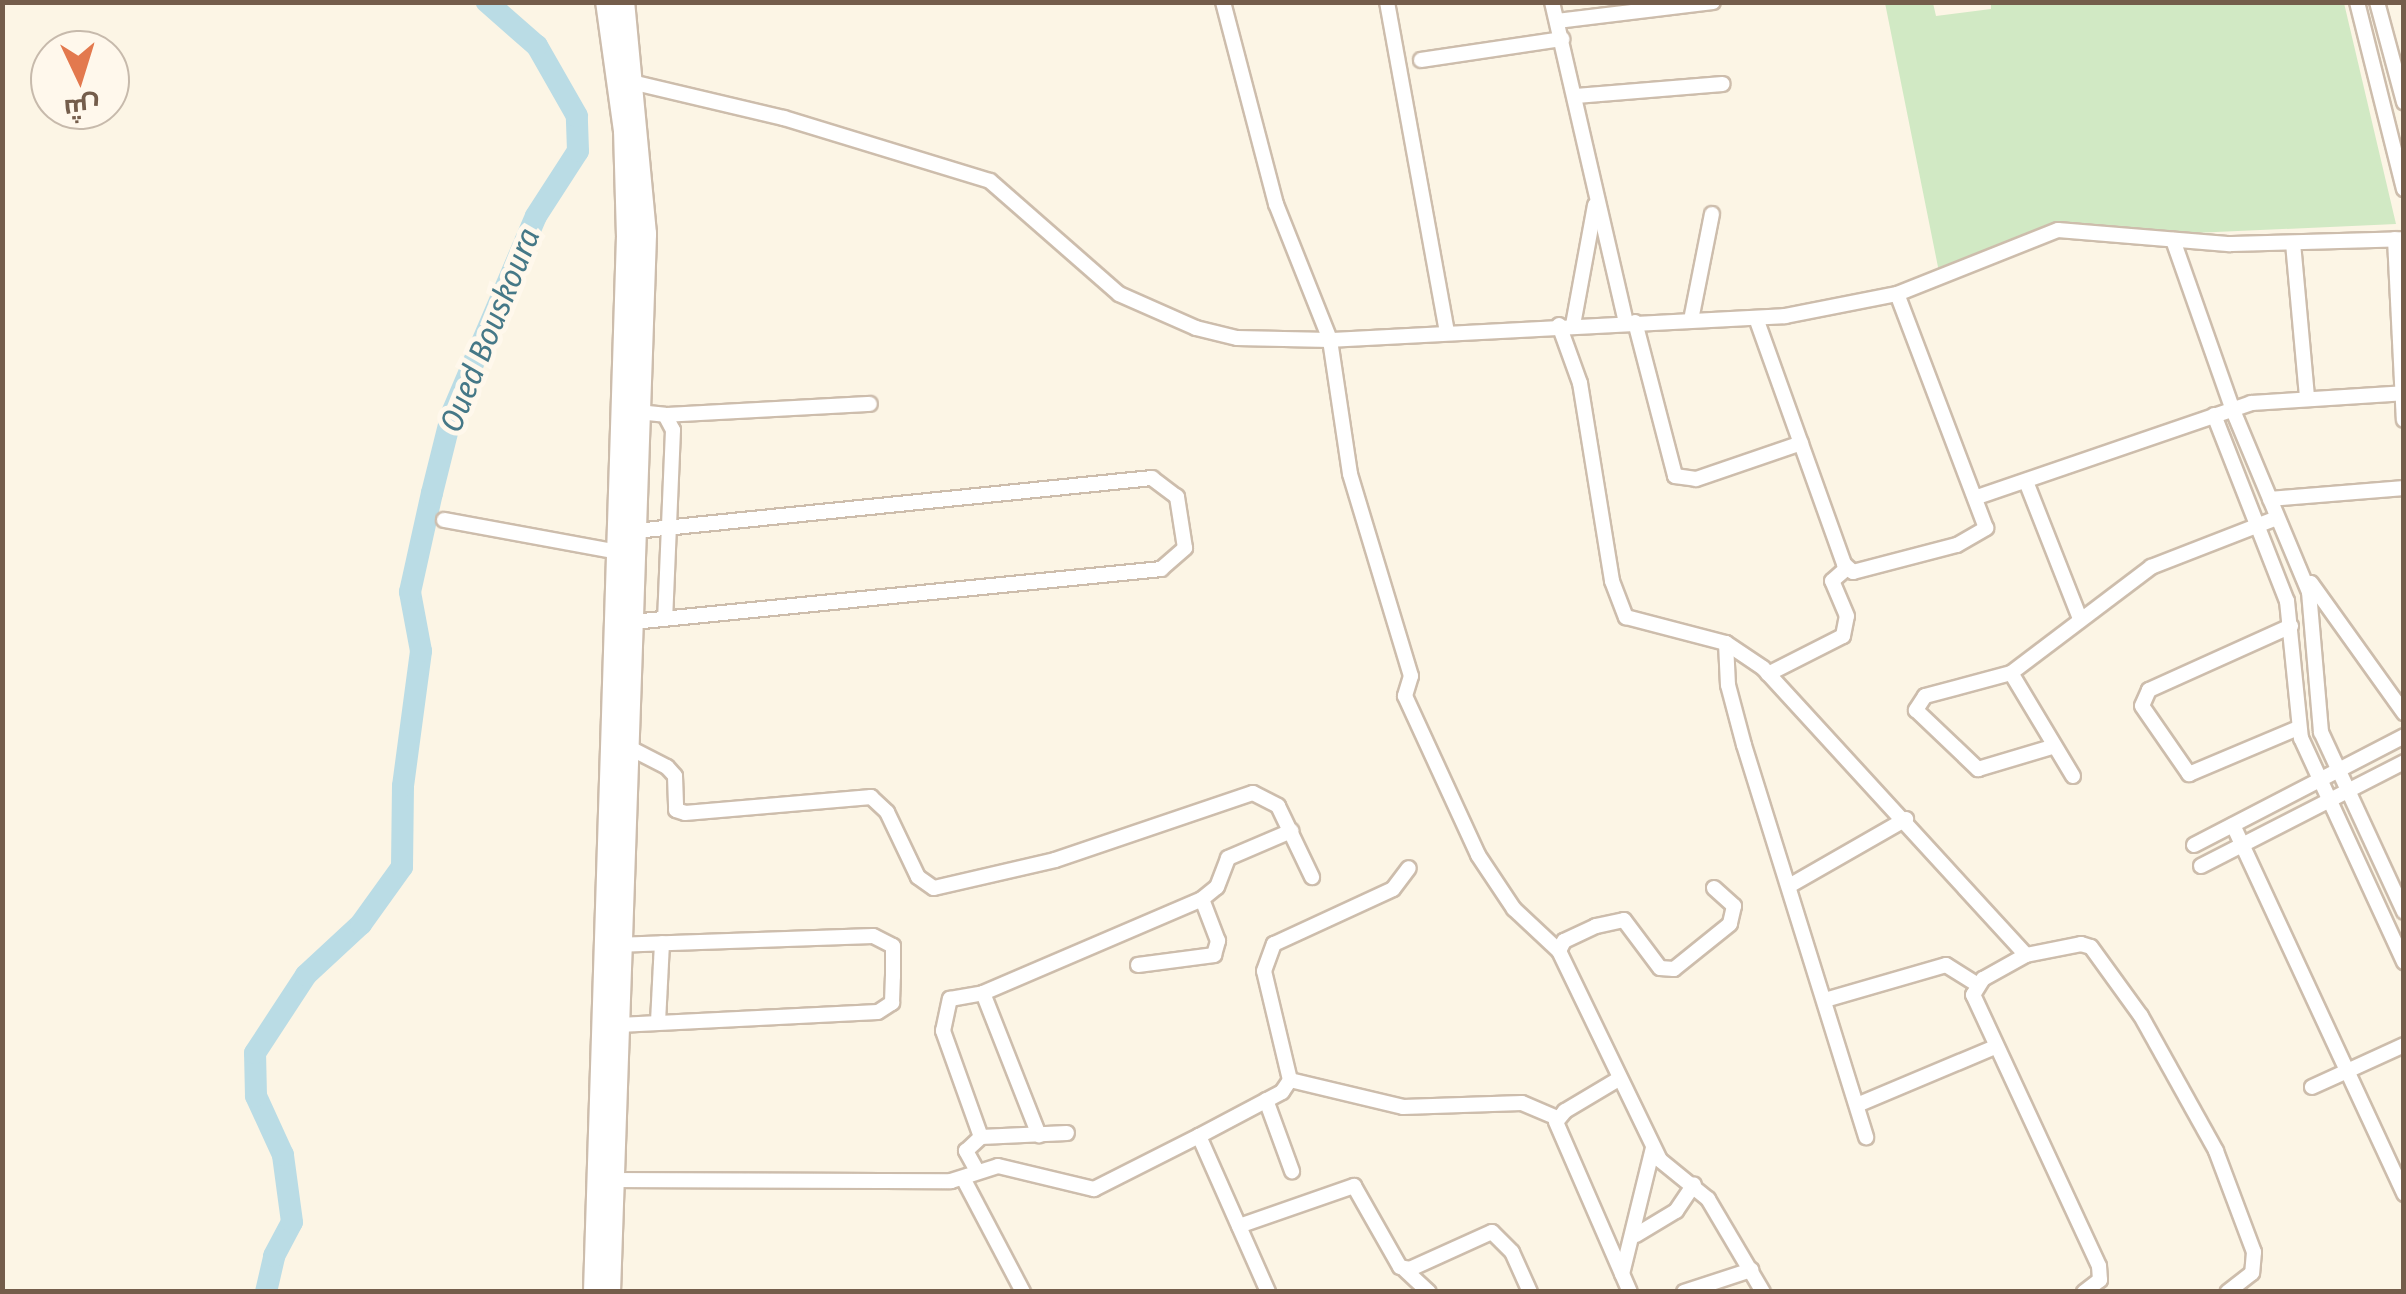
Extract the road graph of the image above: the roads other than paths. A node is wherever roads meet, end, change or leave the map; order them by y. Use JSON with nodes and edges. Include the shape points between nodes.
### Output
{"nodes":[{"id":1,"x":606,"y":2,"type":"edge"},
{"id":2,"x":624,"y":2,"type":"edge"},
{"id":3,"x":1223,"y":2,"type":"edge"},
{"id":4,"x":1387,"y":2,"type":"edge"},
{"id":5,"x":1552,"y":2,"type":"edge"},
{"id":6,"x":1713,"y":2,"type":"edge"},
{"id":7,"x":2358,"y":2,"type":"edge"},
{"id":8,"x":2378,"y":2,"type":"edge"},
{"id":9,"x":1558,"y":21,"type":"junction"},
{"id":10,"x":1562,"y":39,"type":"junction"},
{"id":11,"x":1421,"y":60,"type":"dead end"},
{"id":12,"x":626,"y":81,"type":"junction"},
{"id":13,"x":1723,"y":84,"type":"dead end"},
{"id":14,"x":1576,"y":96,"type":"junction"},
{"id":15,"x":2404,"y":102,"type":"edge"},
{"id":16,"x":2404,"y":188,"type":"edge"},
{"id":17,"x":1597,"y":194,"type":"junction"},
{"id":18,"x":1712,"y":214,"type":"dead end"},
{"id":19,"x":2399,"y":239,"type":"edge"},
{"id":20,"x":2173,"y":240,"type":"junction"},
{"id":21,"x":2293,"y":243,"type":"junction"},
{"id":22,"x":1897,"y":294,"type":"junction"},
{"id":23,"x":1756,"y":318,"type":"junction"},
{"id":24,"x":1692,"y":320,"type":"junction"},
{"id":25,"x":1630,"y":322,"type":"junction"},
{"id":26,"x":1566,"y":325,"type":"junction"},
{"id":27,"x":1447,"y":333,"type":"junction"},
{"id":28,"x":1330,"y":340,"type":"junction"},
{"id":29,"x":2403,"y":393,"type":"edge"},
{"id":30,"x":2308,"y":397,"type":"junction"},
{"id":31,"x":870,"y":404,"type":"dead end"},
{"id":32,"x":2232,"y":408,"type":"junction"},
{"id":33,"x":638,"y":412,"type":"junction"},
{"id":34,"x":665,"y":415,"type":"junction"},
{"id":35,"x":2214,"y":415,"type":"junction"},
{"id":36,"x":2404,"y":420,"type":"edge"},
{"id":37,"x":1801,"y":443,"type":"junction"},
{"id":38,"x":2027,"y":484,"type":"junction"},
{"id":39,"x":2404,"y":488,"type":"edge"},
{"id":40,"x":1978,"y":498,"type":"junction"},
{"id":41,"x":2270,"y":499,"type":"junction"},
{"id":42,"x":2278,"y":518,"type":"junction"},
{"id":43,"x":444,"y":520,"type":"dead end"},
{"id":44,"x":2258,"y":525,"type":"junction"},
{"id":45,"x":668,"y":527,"type":"junction"},
{"id":46,"x":636,"y":531,"type":"junction"},
{"id":47,"x":620,"y":552,"type":"junction"},
{"id":48,"x":2299,"y":566,"type":"junction"},
{"id":49,"x":1848,"y":568,"type":"junction"},
{"id":50,"x":2312,"y":609,"type":"junction"},
{"id":51,"x":2080,"y":616,"type":"junction"},
{"id":52,"x":665,"y":619,"type":"junction"},
{"id":53,"x":633,"y":622,"type":"junction"},
{"id":54,"x":2291,"y":624,"type":"junction"},
{"id":55,"x":2314,"y":634,"type":"junction"},
{"id":56,"x":1726,"y":643,"type":"junction"},
{"id":57,"x":2011,"y":673,"type":"junction"},
{"id":58,"x":1768,"y":674,"type":"junction"},
{"id":59,"x":2404,"y":713,"type":"edge"},
{"id":60,"x":2298,"y":728,"type":"junction"},
{"id":61,"x":2404,"y":736,"type":"edge"},
{"id":62,"x":626,"y":746,"type":"junction"},
{"id":63,"x":2052,"y":747,"type":"junction"},
{"id":64,"x":2404,"y":762,"type":"edge"},
{"id":65,"x":2338,"y":770,"type":"junction"},
{"id":66,"x":2073,"y":776,"type":"dead end"},
{"id":67,"x":2320,"y":780,"type":"junction"},
{"id":68,"x":2348,"y":792,"type":"junction"},
{"id":69,"x":2330,"y":802,"type":"junction"},
{"id":70,"x":1906,"y":818,"type":"junction"},
{"id":71,"x":2233,"y":825,"type":"junction"},
{"id":72,"x":1291,"y":831,"type":"junction"},
{"id":73,"x":2194,"y":845,"type":"dead end"},
{"id":74,"x":2242,"y":845,"type":"junction"},
{"id":75,"x":2201,"y":866,"type":"dead end"},
{"id":76,"x":1409,"y":868,"type":"dead end"},
{"id":77,"x":1312,"y":877,"type":"dead end"},
{"id":78,"x":1789,"y":886,"type":"junction"},
{"id":79,"x":1714,"y":888,"type":"dead end"},
{"id":80,"x":1202,"y":899,"type":"junction"},
{"id":81,"x":2404,"y":912,"type":"edge"},
{"id":82,"x":616,"y":933,"type":"junction"},
{"id":83,"x":662,"y":943,"type":"junction"},
{"id":84,"x":1559,"y":951,"type":"junction"},
{"id":85,"x":2026,"y":954,"type":"junction"},
{"id":86,"x":2404,"y":962,"type":"edge"},
{"id":87,"x":1138,"y":966,"type":"dead end"},
{"id":88,"x":1977,"y":984,"type":"junction"},
{"id":89,"x":984,"y":993,"type":"junction"},
{"id":90,"x":1825,"y":1000,"type":"junction"},
{"id":91,"x":658,"y":1022,"type":"junction"},
{"id":92,"x":619,"y":1025,"type":"junction"},
{"id":93,"x":2404,"y":1044,"type":"edge"},
{"id":94,"x":1995,"y":1046,"type":"junction"},
{"id":95,"x":2347,"y":1071,"type":"junction"},
{"id":96,"x":1290,"y":1080,"type":"junction"},
{"id":97,"x":1618,"y":1080,"type":"junction"},
{"id":98,"x":2312,"y":1087,"type":"dead end"},
{"id":99,"x":1266,"y":1100,"type":"junction"},
{"id":100,"x":1856,"y":1106,"type":"junction"},
{"id":101,"x":1557,"y":1118,"type":"junction"},
{"id":102,"x":1067,"y":1133,"type":"dead end"},
{"id":103,"x":1039,"y":1134,"type":"junction"},
{"id":104,"x":1199,"y":1136,"type":"junction"},
{"id":105,"x":981,"y":1137,"type":"junction"},
{"id":106,"x":1866,"y":1137,"type":"dead end"},
{"id":107,"x":1653,"y":1148,"type":"junction"},
{"id":108,"x":976,"y":1169,"type":"junction"},
{"id":109,"x":1292,"y":1172,"type":"dead end"},
{"id":110,"x":605,"y":1180,"type":"junction"},
{"id":111,"x":964,"y":1180,"type":"junction"},
{"id":112,"x":1694,"y":1184,"type":"junction"},
{"id":113,"x":2404,"y":1194,"type":"edge"},
{"id":114,"x":1239,"y":1226,"type":"junction"},
{"id":115,"x":1636,"y":1235,"type":"junction"},
{"id":116,"x":1404,"y":1269,"type":"junction"},
{"id":117,"x":1750,"y":1270,"type":"junction"},
{"id":118,"x":1622,"y":1274,"type":"junction"},
{"id":119,"x":594,"y":1292,"type":"edge"},
{"id":120,"x":610,"y":1292,"type":"edge"},
{"id":121,"x":1023,"y":1292,"type":"edge"},
{"id":122,"x":1268,"y":1292,"type":"edge"},
{"id":123,"x":1429,"y":1292,"type":"edge"},
{"id":124,"x":1530,"y":1292,"type":"edge"},
{"id":125,"x":1630,"y":1292,"type":"edge"},
{"id":126,"x":1684,"y":1292,"type":"edge"},
{"id":127,"x":1763,"y":1292,"type":"edge"},
{"id":128,"x":2084,"y":1292,"type":"edge"},
{"id":129,"x":2228,"y":1292,"type":"edge"}],
"edges":[{"from":1,"to":12,"type":"main road"},
{"from":2,"to":12,"type":"main road"},
{"from":3,"to":28,"type":"street","via":[[1276,204]]},
{"from":4,"to":27,"type":"street"},
{"from":5,"to":9,"type":"street"},
{"from":6,"to":9,"type":"street"},
{"from":7,"to":16,"type":"street"},
{"from":8,"to":15,"type":"street"},
{"from":9,"to":10,"type":"street"},
{"from":10,"to":11,"type":"street"},
{"from":10,"to":14,"type":"street"},
{"from":12,"to":28,"type":"street","via":[[990,181],[1119,294],[1196,328],[1237,338]]},
{"from":12,"to":33,"type":"main road","via":[[646,234]]},
{"from":12,"to":47,"type":"main road"},
{"from":13,"to":14,"type":"street"},
{"from":14,"to":17,"type":"street"},
{"from":17,"to":25,"type":"street"},
{"from":17,"to":26,"type":"street"},
{"from":18,"to":24,"type":"street"},
{"from":19,"to":21,"type":"street"},
{"from":19,"to":29,"type":"street"},
{"from":20,"to":21,"type":"street"},
{"from":20,"to":22,"type":"street","via":[[2048,232]]},
{"from":20,"to":32,"type":"street"},
{"from":21,"to":30,"type":"street"},
{"from":22,"to":23,"type":"street"},
{"from":22,"to":40,"type":"street"},
{"from":23,"to":24,"type":"street"},
{"from":23,"to":37,"type":"street"},
{"from":24,"to":25,"type":"street"},
{"from":25,"to":26,"type":"street"},
{"from":25,"to":37,"type":"street","via":[[1675,476],[1696,479]]},
{"from":26,"to":27,"type":"street"},
{"from":26,"to":56,"type":"street","via":[[1619,605],[1638,624]]},
{"from":27,"to":28,"type":"street"},
{"from":28,"to":84,"type":"street","via":[[1350,474],[1411,676],[1405,696],[1478,855],[1514,908]]},
{"from":29,"to":30,"type":"street"},
{"from":29,"to":36,"type":"street"},
{"from":30,"to":32,"type":"street"},
{"from":31,"to":34,"type":"street"},
{"from":32,"to":35,"type":"street"},
{"from":32,"to":41,"type":"street"},
{"from":33,"to":34,"type":"street"},
{"from":33,"to":46,"type":"main road"},
{"from":34,"to":45,"type":"street","via":[[673,430]]},
{"from":35,"to":38,"type":"street"},
{"from":35,"to":44,"type":"street"},
{"from":37,"to":49,"type":"street"},
{"from":38,"to":40,"type":"street"},
{"from":38,"to":51,"type":"street"},
{"from":39,"to":41,"type":"street"},
{"from":40,"to":49,"type":"street","via":[[1986,523],[1982,536],[1862,570]]},
{"from":41,"to":42,"type":"street"},
{"from":42,"to":44,"type":"street"},
{"from":42,"to":48,"type":"street"},
{"from":43,"to":47,"type":"street"},
{"from":44,"to":51,"type":"street","via":[[2151,567]]},
{"from":44,"to":54,"type":"street"},
{"from":45,"to":46,"type":"street"},
{"from":45,"to":52,"type":"street"},
{"from":45,"to":52,"type":"street","via":[[1152,478],[1178,497],[1185,548],[1161,569]]},
{"from":46,"to":53,"type":"main road"},
{"from":47,"to":82,"type":"main road"},
{"from":48,"to":50,"type":"street"},
{"from":48,"to":59,"type":"street"},
{"from":49,"to":58,"type":"street","via":[[1832,581],[1847,616],[1842,636]]},
{"from":50,"to":54,"type":"street"},
{"from":50,"to":55,"type":"street"},
{"from":51,"to":57,"type":"street"},
{"from":52,"to":53,"type":"street"},
{"from":53,"to":62,"type":"main road"},
{"from":54,"to":55,"type":"street"},
{"from":54,"to":60,"type":"street"},
{"from":54,"to":60,"type":"street","via":[[2149,690],[2142,706],[2190,774]]},
{"from":55,"to":65,"type":"street","via":[[2316,710]]},
{"from":56,"to":58,"type":"street"},
{"from":56,"to":78,"type":"street","via":[[1728,686]]},
{"from":57,"to":63,"type":"street"},
{"from":57,"to":63,"type":"street","via":[[1926,696],[1916,710],[1978,769]]},
{"from":58,"to":70,"type":"street","via":[[1799,714]]},
{"from":60,"to":67,"type":"street"},
{"from":61,"to":65,"type":"street"},
{"from":62,"to":72,"type":"street","via":[[667,767],[674,776],[676,810],[685,813],[871,797],[887,812],[918,877],[934,888],[1056,860],[1245,794],[1269,797]]},
{"from":62,"to":82,"type":"main road"},
{"from":63,"to":66,"type":"street"},
{"from":64,"to":68,"type":"street"},
{"from":65,"to":67,"type":"street"},
{"from":65,"to":68,"type":"street"},
{"from":67,"to":69,"type":"street"},
{"from":67,"to":71,"type":"street"},
{"from":68,"to":69,"type":"street"},
{"from":68,"to":81,"type":"street"},
{"from":69,"to":74,"type":"street"},
{"from":69,"to":86,"type":"street"},
{"from":70,"to":78,"type":"street"},
{"from":70,"to":85,"type":"street"},
{"from":71,"to":73,"type":"street"},
{"from":71,"to":74,"type":"street"},
{"from":72,"to":77,"type":"street"},
{"from":72,"to":80,"type":"street","via":[[1228,858],[1217,887]]},
{"from":74,"to":75,"type":"street"},
{"from":74,"to":95,"type":"street"},
{"from":76,"to":96,"type":"street","via":[[1392,889],[1267,952],[1264,970]]},
{"from":78,"to":90,"type":"street"},
{"from":79,"to":84,"type":"street","via":[[1734,906],[1730,924],[1674,969],[1660,968],[1624,920],[1596,926]]},
{"from":80,"to":87,"type":"street","via":[[1218,941],[1214,955]]},
{"from":80,"to":89,"type":"street"},
{"from":82,"to":83,"type":"street"},
{"from":82,"to":92,"type":"main road"},
{"from":82,"to":110,"type":"main road"},
{"from":83,"to":91,"type":"street"},
{"from":83,"to":91,"type":"street","via":[[887,938],[893,946],[892,1003],[871,1014]]},
{"from":84,"to":97,"type":"street"},
{"from":85,"to":88,"type":"street"},
{"from":85,"to":129,"type":"street","via":[[2092,947],[2150,1032],[2204,1125],[2250,1237],[2252,1273]]},
{"from":88,"to":90,"type":"street","via":[[1946,965]]},
{"from":88,"to":94,"type":"street","via":[[1973,995]]},
{"from":89,"to":103,"type":"street"},
{"from":89,"to":105,"type":"street","via":[[950,999],[943,1031]]},
{"from":90,"to":100,"type":"street"},
{"from":91,"to":92,"type":"street"},
{"from":92,"to":110,"type":"main road"},
{"from":93,"to":95,"type":"street"},
{"from":94,"to":100,"type":"street"},
{"from":94,"to":128,"type":"street","via":[[2099,1266],[2100,1280]]},
{"from":95,"to":98,"type":"street"},
{"from":95,"to":113,"type":"street"},
{"from":96,"to":99,"type":"street"},
{"from":96,"to":101,"type":"street","via":[[1404,1107],[1522,1103]]},
{"from":97,"to":101,"type":"street"},
{"from":97,"to":107,"type":"street"},
{"from":99,"to":104,"type":"street"},
{"from":99,"to":109,"type":"street"},
{"from":100,"to":106,"type":"street"},
{"from":101,"to":118,"type":"street"},
{"from":102,"to":103,"type":"street"},
{"from":103,"to":105,"type":"street"},
{"from":104,"to":108,"type":"street","via":[[1094,1189],[1025,1168]]},
{"from":104,"to":114,"type":"street"},
{"from":105,"to":108,"type":"street","via":[[966,1151]]},
{"from":107,"to":112,"type":"street"},
{"from":107,"to":115,"type":"street"},
{"from":108,"to":111,"type":"street"},
{"from":110,"to":111,"type":"street"},
{"from":110,"to":119,"type":"main road"},
{"from":110,"to":120,"type":"main road"},
{"from":111,"to":121,"type":"street"},
{"from":112,"to":115,"type":"street","via":[[1676,1211]]},
{"from":112,"to":117,"type":"street"},
{"from":114,"to":116,"type":"street","via":[[1354,1186]]},
{"from":114,"to":122,"type":"street"},
{"from":115,"to":118,"type":"street"},
{"from":116,"to":123,"type":"street"},
{"from":116,"to":124,"type":"street","via":[[1492,1232],[1512,1252]]},
{"from":117,"to":126,"type":"street"},
{"from":117,"to":127,"type":"street"},
{"from":118,"to":125,"type":"street"}]}
